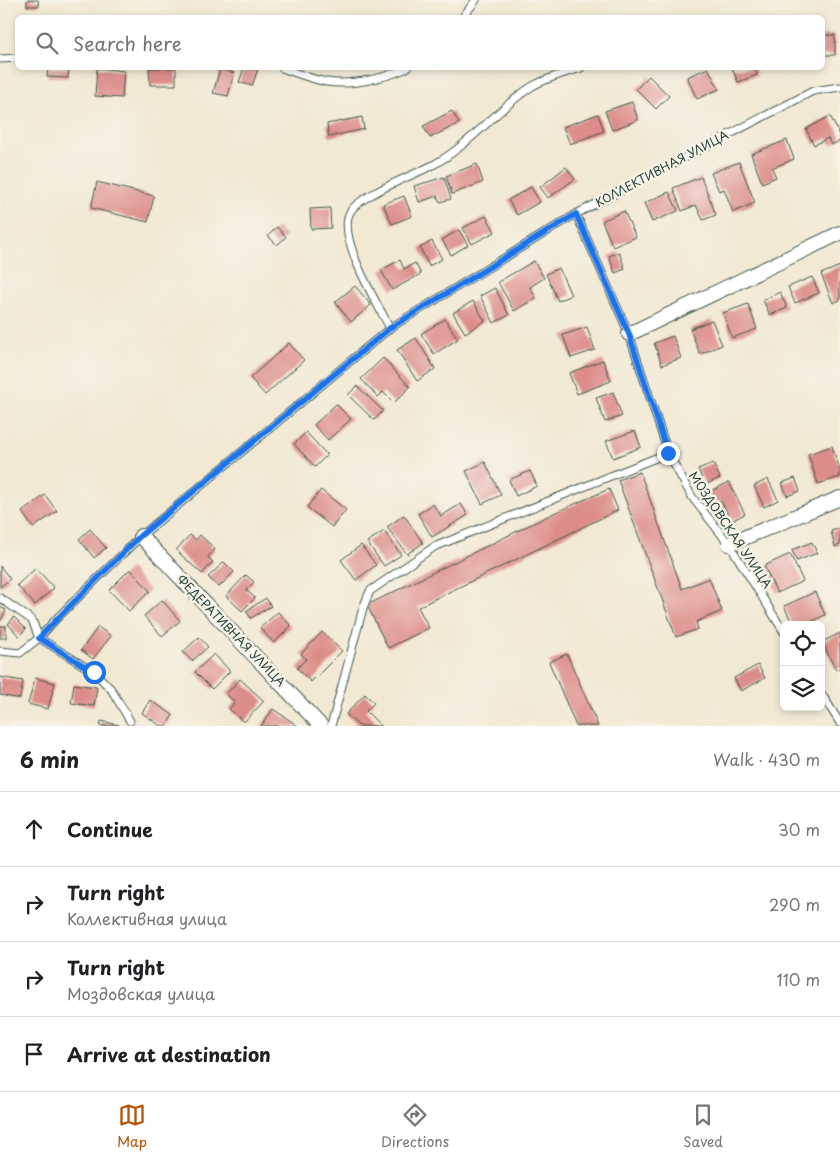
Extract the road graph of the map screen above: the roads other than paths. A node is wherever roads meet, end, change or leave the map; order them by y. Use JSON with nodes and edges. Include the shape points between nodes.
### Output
{"nodes":[{"id":1,"x":476,"y":0,"type":"edge"},
{"id":2,"x":464,"y":15,"type":"edge"},
{"id":3,"x":15,"y":58,"type":"edge"},
{"id":4,"x":0,"y":60,"type":"edge"},
{"id":5,"x":288,"y":70,"type":"edge"},
{"id":6,"x":402,"y":70,"type":"edge"},
{"id":7,"x":576,"y":70,"type":"edge"},
{"id":8,"x":840,"y":87,"type":"edge"},
{"id":9,"x":576,"y":214,"type":"junction"},
{"id":10,"x":840,"y":233,"type":"edge"},
{"id":11,"x":390,"y":328,"type":"junction"},
{"id":12,"x":629,"y":334,"type":"junction"},
{"id":13,"x":668,"y":453,"type":"junction"},
{"id":14,"x":840,"y":498,"type":"edge"},
{"id":15,"x":140,"y":536,"type":"junction"},
{"id":16,"x":729,"y":544,"type":"junction"},
{"id":17,"x":0,"y":598,"type":"edge"},
{"id":18,"x":780,"y":626,"type":"edge"},
{"id":19,"x":39,"y":638,"type":"junction"},
{"id":20,"x":0,"y":651,"type":"edge"},
{"id":21,"x":825,"y":699,"type":"edge"},
{"id":22,"x":130,"y":721,"type":"dead end"},
{"id":23,"x":840,"y":723,"type":"edge"},
{"id":24,"x":321,"y":726,"type":"edge"},
{"id":25,"x":331,"y":726,"type":"edge"}],
"edges":[{"from":1,"to":2,"type":"lane"},
{"from":3,"to":4,"type":"lane"},
{"from":5,"to":6,"type":"lane","via":[[327,82],[348,83]]},
{"from":7,"to":11,"type":"lane","via":[[532,87],[456,150],[360,202],[350,213],[348,231],[354,258]]},
{"from":8,"to":9,"type":"lane","name":"КОЛЛЕКТИВНАЯ УЛИЦА","via":[[813,91]]},
{"from":9,"to":11,"type":"lane","name":"КОЛЛЕКТИВНАЯ УЛИЦА"},
{"from":9,"to":12,"type":"lane","name":"МОЗДОВСКАЯ УЛИЦА"},
{"from":10,"to":12,"type":"street"},
{"from":11,"to":15,"type":"lane","name":"КОЛЛЕКТИВНАЯ УЛИЦА"},
{"from":12,"to":13,"type":"lane","name":"МОЗДОВСКАЯ УЛИЦА"},
{"from":13,"to":16,"type":"lane","name":"МОЗДОВСКАЯ УЛИЦА","via":[[692,497]]},
{"from":13,"to":25,"type":"lane","via":[[434,548],[370,591]]},
{"from":14,"to":16,"type":"street"},
{"from":15,"to":19,"type":"lane","name":"КОЛЛЕКТИВНАЯ УЛИЦА"},
{"from":15,"to":24,"type":"street","name":"ФЕДЕРАТИВНАЯ УЛИЦА"},
{"from":16,"to":18,"type":"lane","name":"МОЗДОВСКАЯ УЛИЦА"},
{"from":17,"to":19,"type":"lane","via":[[32,620]]},
{"from":19,"to":20,"type":"lane","name":"КОЛЛЕКТИВНАЯ УЛИЦА","via":[[20,653]]},
{"from":19,"to":22,"type":"lane","via":[[94,672],[111,689]]},
{"from":21,"to":23,"type":"lane"}]}
